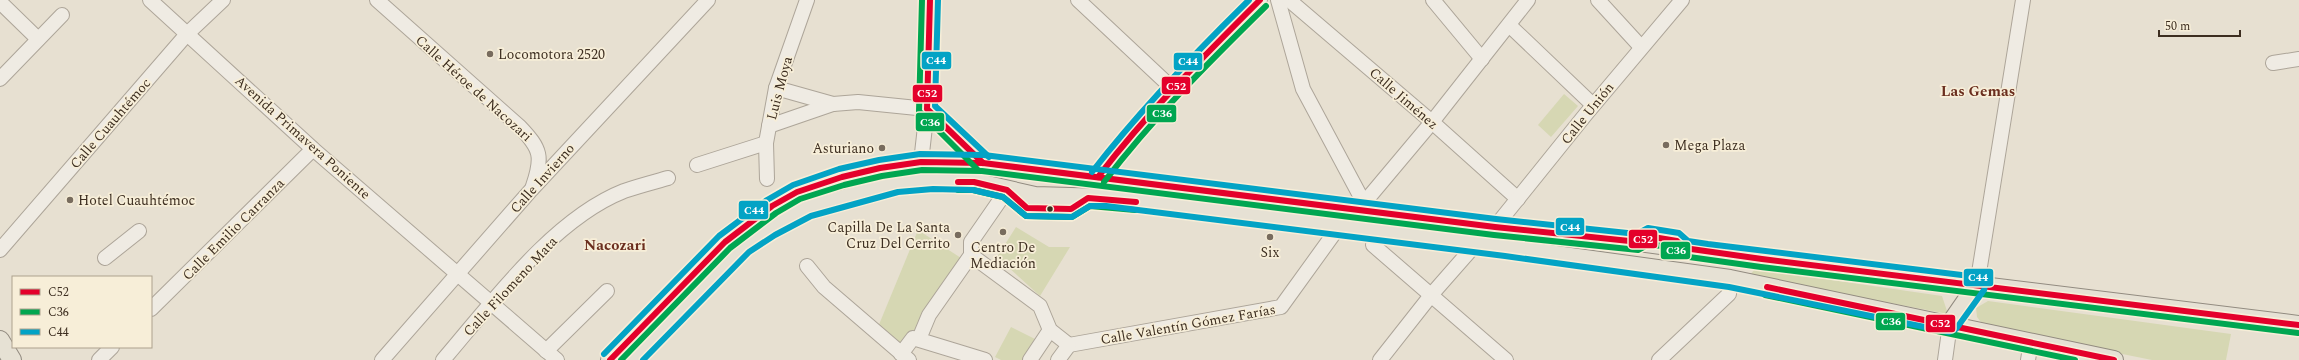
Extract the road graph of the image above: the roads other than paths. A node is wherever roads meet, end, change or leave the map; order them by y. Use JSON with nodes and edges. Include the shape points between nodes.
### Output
{"nodes":[{"id":1,"x":150,"y":0,"type":"edge"},
{"id":2,"x":223,"y":0,"type":"edge"},
{"id":3,"x":377,"y":0,"type":"edge"},
{"id":4,"x":708,"y":0,"type":"edge"},
{"id":5,"x":807,"y":0,"type":"edge"},
{"id":6,"x":930,"y":0,"type":"edge"},
{"id":7,"x":1078,"y":0,"type":"edge"},
{"id":8,"x":1260,"y":0,"type":"edge"},
{"id":9,"x":1278,"y":0,"type":"edge"},
{"id":10,"x":1289,"y":0,"type":"edge"},
{"id":11,"x":1433,"y":0,"type":"edge"},
{"id":12,"x":1528,"y":0,"type":"edge"},
{"id":13,"x":1598,"y":0,"type":"edge"},
{"id":14,"x":1682,"y":0,"type":"edge"},
{"id":15,"x":2023,"y":0,"type":"edge"},
{"id":16,"x":0,"y":2,"type":"edge"},
{"id":17,"x":62,"y":15,"type":"dead end"},
{"id":18,"x":1508,"y":25,"type":"junction"},
{"id":19,"x":187,"y":34,"type":"junction"},
{"id":20,"x":38,"y":39,"type":"junction"},
{"id":21,"x":1641,"y":47,"type":"junction"},
{"id":22,"x":1482,"y":59,"type":"junction"},
{"id":23,"x":2299,"y":59,"type":"edge"},
{"id":24,"x":2274,"y":63,"type":"dead end"},
{"id":25,"x":0,"y":79,"type":"edge"},
{"id":26,"x":776,"y":88,"type":"junction"},
{"id":27,"x":1172,"y":88,"type":"junction"},
{"id":28,"x":833,"y":104,"type":"junction"},
{"id":29,"x":1593,"y":104,"type":"junction"},
{"id":30,"x":927,"y":108,"type":"junction"},
{"id":31,"x":1432,"y":122,"type":"junction"},
{"id":32,"x":769,"y":126,"type":"junction"},
{"id":33,"x":766,"y":143,"type":"junction"},
{"id":34,"x":314,"y":149,"type":"junction"},
{"id":35,"x":921,"y":162,"type":"junction"},
{"id":36,"x":983,"y":163,"type":"junction"},
{"id":37,"x":696,"y":165,"type":"dead end"},
{"id":38,"x":1042,"y":170,"type":"junction"},
{"id":39,"x":1098,"y":177,"type":"junction"},
{"id":40,"x":668,"y":178,"type":"dead end"},
{"id":41,"x":766,"y":179,"type":"dead end"},
{"id":42,"x":531,"y":190,"type":"junction"},
{"id":43,"x":1007,"y":190,"type":"junction"},
{"id":44,"x":1035,"y":196,"type":"junction"},
{"id":45,"x":1518,"y":199,"type":"junction"},
{"id":46,"x":1363,"y":206,"type":"junction"},
{"id":47,"x":1495,"y":227,"type":"junction"},
{"id":48,"x":1338,"y":228,"type":"junction"},
{"id":49,"x":139,"y":231,"type":"dead end"},
{"id":50,"x":1373,"y":245,"type":"dead end"},
{"id":51,"x":1475,"y":245,"type":"junction"},
{"id":52,"x":730,"y":248,"type":"junction"},
{"id":53,"x":0,"y":250,"type":"edge"},
{"id":54,"x":971,"y":255,"type":"junction"},
{"id":55,"x":105,"y":258,"type":"dead end"},
{"id":56,"x":807,"y":266,"type":"dead end"},
{"id":57,"x":457,"y":272,"type":"junction"},
{"id":58,"x":1730,"y":279,"type":"junction"},
{"id":59,"x":1977,"y":285,"type":"junction"},
{"id":60,"x":607,"y":291,"type":"dead end"},
{"id":61,"x":1432,"y":294,"type":"junction"},
{"id":62,"x":492,"y":303,"type":"junction"},
{"id":63,"x":152,"y":308,"type":"edge"},
{"id":64,"x":1950,"y":324,"type":"junction"},
{"id":65,"x":2299,"y":325,"type":"edge"},
{"id":66,"x":1050,"y":330,"type":"junction"},
{"id":67,"x":919,"y":339,"type":"junction"},
{"id":68,"x":0,"y":340,"type":"edge"},
{"id":69,"x":2031,"y":342,"type":"junction"},
{"id":70,"x":1069,"y":345,"type":"junction"},
{"id":71,"x":111,"y":348,"type":"edge"},
{"id":72,"x":546,"y":351,"type":"junction"},
{"id":73,"x":905,"y":357,"type":"edge"},
{"id":74,"x":12,"y":360,"type":"edge"},
{"id":75,"x":98,"y":360,"type":"edge"},
{"id":76,"x":382,"y":360,"type":"edge"},
{"id":77,"x":443,"y":360,"type":"edge"},
{"id":78,"x":557,"y":360,"type":"edge"},
{"id":79,"x":610,"y":360,"type":"edge"},
{"id":80,"x":632,"y":360,"type":"edge"},
{"id":81,"x":985,"y":360,"type":"edge"},
{"id":82,"x":1030,"y":360,"type":"edge"},
{"id":83,"x":1058,"y":360,"type":"edge"},
{"id":84,"x":1380,"y":360,"type":"edge"},
{"id":85,"x":1506,"y":360,"type":"edge"},
{"id":86,"x":1659,"y":360,"type":"edge"},
{"id":87,"x":1945,"y":360,"type":"edge"},
{"id":88,"x":2028,"y":360,"type":"edge"},
{"id":89,"x":2114,"y":360,"type":"edge"}],
"edges":[{"from":1,"to":19,"type":"street","name":"Avenida Primavera Poniente"},
{"from":2,"to":19,"type":"street","name":"Calle Cuauhtémoc"},
{"from":3,"to":42,"type":"street","name":"Calle Héroe de Nacozari","via":[[520,127],[535,144],[539,158],[538,172]]},
{"from":4,"to":42,"type":"street","name":"Calle Invierno"},
{"from":5,"to":26,"type":"street","name":"Luis Moya"},
{"from":6,"to":30,"type":"street"},
{"from":7,"to":27,"type":"street"},
{"from":8,"to":27,"type":"street"},
{"from":9,"to":46,"type":"street","via":[[1303,89]]},
{"from":10,"to":31,"type":"street","name":"Calle Jiménez"},
{"from":11,"to":22,"type":"street"},
{"from":12,"to":18,"type":"street"},
{"from":13,"to":21,"type":"street"},
{"from":14,"to":21,"type":"street","name":"Calle Unión"},
{"from":15,"to":59,"type":"street"},
{"from":16,"to":20,"type":"street"},
{"from":17,"to":20,"type":"street"},
{"from":18,"to":22,"type":"street"},
{"from":18,"to":29,"type":"street"},
{"from":19,"to":34,"type":"street","name":"Avenida Primavera Poniente"},
{"from":19,"to":53,"type":"street","name":"Calle Cuauhtémoc"},
{"from":20,"to":25,"type":"street"},
{"from":21,"to":29,"type":"street","name":"Calle Unión"},
{"from":22,"to":31,"type":"street"},
{"from":23,"to":24,"type":"street"},
{"from":26,"to":28,"type":"street"},
{"from":26,"to":32,"type":"street","name":"Luis Moya"},
{"from":27,"to":39,"type":"street"},
{"from":28,"to":30,"type":"street","via":[[858,102]]},
{"from":28,"to":32,"type":"street"},
{"from":29,"to":45,"type":"street","name":"Calle Unión"},
{"from":30,"to":35,"type":"street"},
{"from":30,"to":36,"type":"street"},
{"from":31,"to":45,"type":"street","name":"Calle Jiménez"},
{"from":31,"to":46,"type":"street"},
{"from":32,"to":33,"type":"street","name":"Luis Moya"},
{"from":33,"to":37,"type":"street"},
{"from":33,"to":41,"type":"street","name":"Luis Moya"},
{"from":34,"to":57,"type":"street","name":"Avenida Primavera Poniente"},
{"from":34,"to":63,"type":"street","name":"Calle Emilio Carranza"},
{"from":35,"to":36,"type":"main road"},
{"from":35,"to":52,"type":"main road","via":[[842,177],[797,192],[754,219]]},
{"from":36,"to":38,"type":"main road"},
{"from":38,"to":39,"type":"main road"},
{"from":38,"to":44,"type":"main road","via":[[1034,176],[1032,185]]},
{"from":39,"to":46,"type":"main road"},
{"from":40,"to":62,"type":"street","name":"Calle Filomeno Mata","via":[[623,192],[580,216],[546,244]]},
{"from":42,"to":57,"type":"street","name":"Calle Invierno"},
{"from":43,"to":44,"type":"main road"},
{"from":43,"to":52,"type":"main road","via":[[974,182],[933,181],[897,184],[808,209]]},
{"from":43,"to":54,"type":"street","via":[[971,242]]},
{"from":44,"to":48,"type":"main road","via":[[1106,198]]},
{"from":45,"to":47,"type":"street","name":"Calle Unión"},
{"from":46,"to":47,"type":"main road"},
{"from":47,"to":59,"type":"main road","via":[[1639,242]]},
{"from":48,"to":51,"type":"main road"},
{"from":48,"to":70,"type":"street","name":"Calle Valentín Gómez Farías","via":[[1281,307]]},
{"from":49,"to":55,"type":"street"},
{"from":50,"to":61,"type":"street"},
{"from":51,"to":58,"type":"main road"},
{"from":51,"to":61,"type":"street"},
{"from":52,"to":79,"type":"main road"},
{"from":52,"to":80,"type":"main road"},
{"from":54,"to":66,"type":"street","via":[[1040,306]]},
{"from":54,"to":67,"type":"street","via":[[929,315]]},
{"from":56,"to":73,"type":"street","via":[[824,287]]},
{"from":57,"to":62,"type":"street","name":"Avenida Primavera Poniente"},
{"from":57,"to":76,"type":"street","name":"Calle Invierno"},
{"from":58,"to":64,"type":"main road"},
{"from":58,"to":86,"type":"street","via":[[1729,294]]},
{"from":59,"to":64,"type":"main road"},
{"from":59,"to":65,"type":"main road"},
{"from":60,"to":72,"type":"street"},
{"from":61,"to":84,"type":"street"},
{"from":61,"to":85,"type":"street"},
{"from":62,"to":72,"type":"street","name":"Avenida Primavera Poniente"},
{"from":62,"to":77,"type":"street","name":"Calle Filomeno Mata"},
{"from":64,"to":69,"type":"main road"},
{"from":64,"to":87,"type":"street"},
{"from":66,"to":70,"type":"street"},
{"from":66,"to":82,"type":"street"},
{"from":67,"to":73,"type":"street","via":[[913,338]]},
{"from":67,"to":81,"type":"street"},
{"from":68,"to":74,"type":"main road"},
{"from":69,"to":88,"type":"street"},
{"from":69,"to":89,"type":"main road"},
{"from":70,"to":83,"type":"street"},
{"from":71,"to":75,"type":"street"},
{"from":72,"to":78,"type":"street","name":"Avenida Primavera Poniente"}]}
